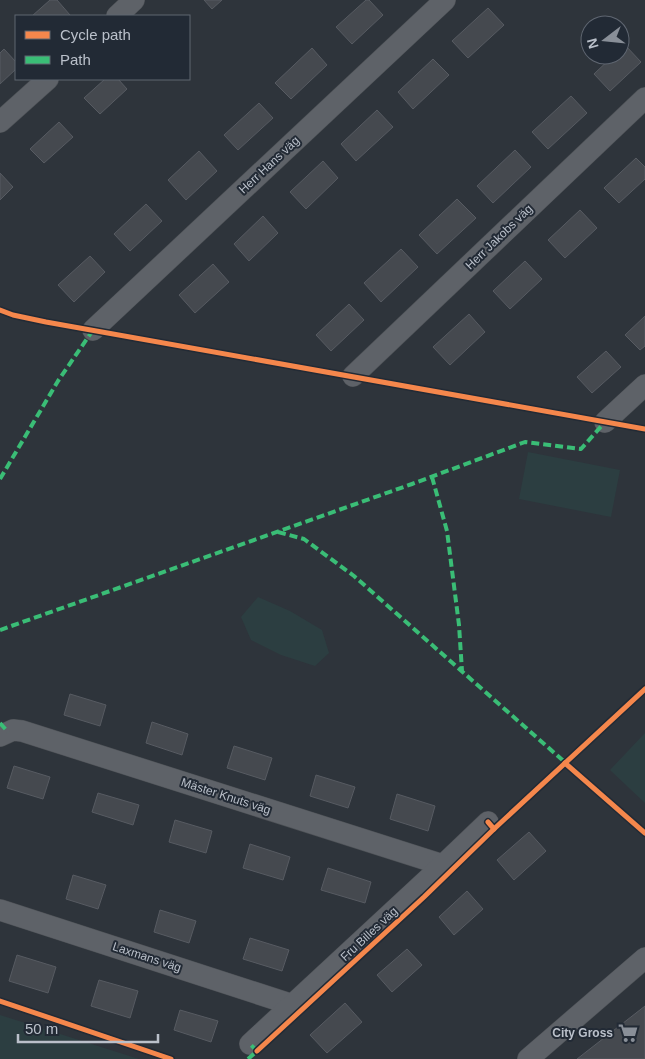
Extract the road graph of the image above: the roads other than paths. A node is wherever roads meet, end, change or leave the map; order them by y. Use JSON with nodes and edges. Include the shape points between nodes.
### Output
{"nodes":[{"id":1,"x":134,"y":0,"type":"edge"},
{"id":2,"x":445,"y":0,"type":"edge"},
{"id":3,"x":117,"y":15,"type":"edge"},
{"id":4,"x":47,"y":80,"type":"edge"},
{"id":5,"x":645,"y":98,"type":"edge"},
{"id":6,"x":0,"y":122,"type":"edge"},
{"id":7,"x":93,"y":330,"type":"dead end"},
{"id":8,"x":353,"y":376,"type":"dead end"},
{"id":9,"x":645,"y":384,"type":"edge"},
{"id":10,"x":605,"y":422,"type":"dead end"},
{"id":11,"x":4,"y":734,"type":"edge"},
{"id":12,"x":488,"y":822,"type":"dead end"},
{"id":13,"x":443,"y":865,"type":"junction"},
{"id":14,"x":0,"y":910,"type":"edge"},
{"id":15,"x":645,"y":958,"type":"edge"},
{"id":16,"x":293,"y":1005,"type":"junction"},
{"id":17,"x":250,"y":1044,"type":"dead end"},
{"id":18,"x":528,"y":1059,"type":"edge"}],
"edges":[{"from":1,"to":3,"type":"street"},
{"from":2,"to":7,"type":"street","name":"Herr Hans väg"},
{"from":4,"to":6,"type":"street"},
{"from":5,"to":8,"type":"street","name":"Herr Jakobs väg"},
{"from":9,"to":10,"type":"street"},
{"from":11,"to":13,"type":"street","name":"Mäster Knuts väg","via":[[22,731]]},
{"from":12,"to":13,"type":"street","name":"Fru Billes väg"},
{"from":13,"to":16,"type":"street","name":"Fru Billes väg"},
{"from":14,"to":16,"type":"street","name":"Laxmans väg"},
{"from":15,"to":18,"type":"street"},
{"from":16,"to":17,"type":"street","name":"Fru Billes väg"}]}
